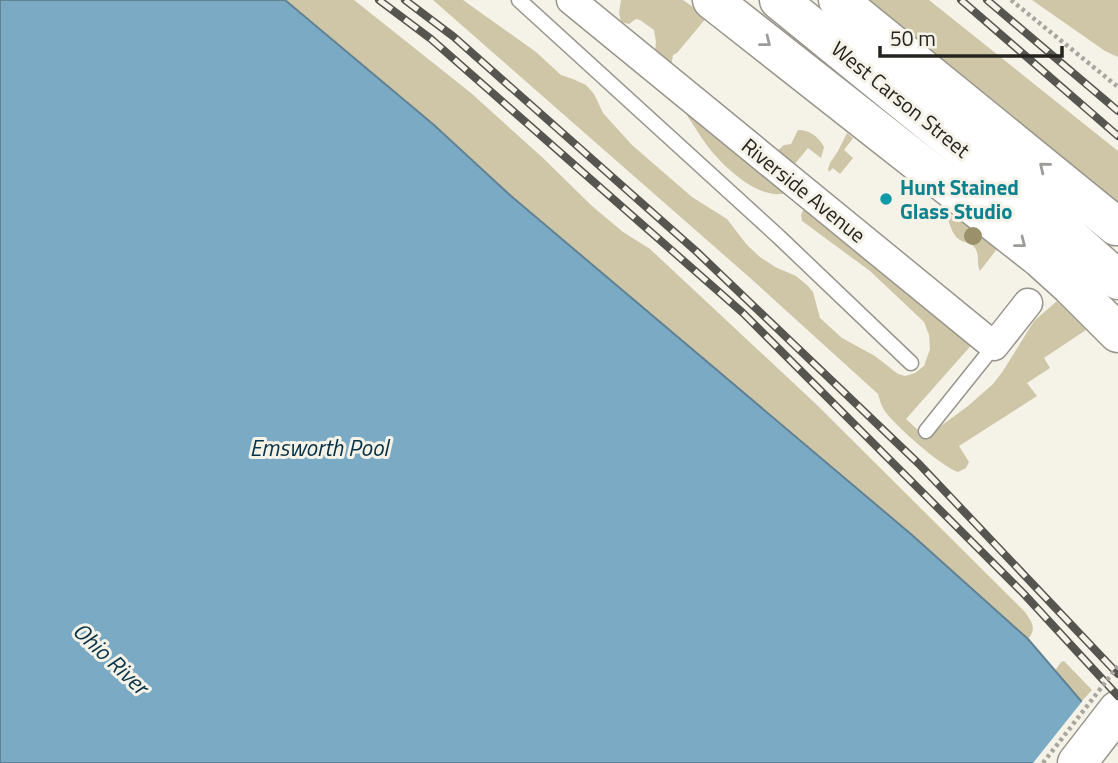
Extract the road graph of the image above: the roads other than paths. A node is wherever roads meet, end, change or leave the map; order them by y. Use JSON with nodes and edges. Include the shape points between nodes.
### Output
{"nodes":[{"id":1,"x":519,"y":0,"type":"edge"},
{"id":2,"x":571,"y":0,"type":"edge"},
{"id":3,"x":712,"y":0,"type":"edge"},
{"id":4,"x":779,"y":0,"type":"edge"},
{"id":5,"x":838,"y":0,"type":"edge"},
{"id":6,"x":1063,"y":231,"type":"junction"},
{"id":7,"x":1117,"y":238,"type":"edge"},
{"id":8,"x":1118,"y":280,"type":"edge"},
{"id":9,"x":1028,"y":303,"type":"dead end"},
{"id":10,"x":1118,"y":333,"type":"edge"},
{"id":11,"x":994,"y":346,"type":"junction"},
{"id":12,"x":911,"y":363,"type":"dead end"},
{"id":13,"x":926,"y":431,"type":"dead end"},
{"id":14,"x":1118,"y":710,"type":"edge"},
{"id":15,"x":1077,"y":763,"type":"edge"}],
"edges":[{"from":1,"to":12,"type":"lane"},
{"from":2,"to":11,"type":"street","name":"Riverside Avenue"},
{"from":3,"to":10,"type":"main road","one_way":true,"via":[[1040,258]]},
{"from":4,"to":6,"type":"main road","name":"West Carson Street"},
{"from":7,"to":5,"type":"main road","one_way":true},
{"from":6,"to":7,"type":"main road","via":[[1096,245]]},
{"from":6,"to":8,"type":"main road","name":"West Carson Street"},
{"from":9,"to":11,"type":"street"},
{"from":11,"to":13,"type":"lane"},
{"from":14,"to":15,"type":"main road"}]}
